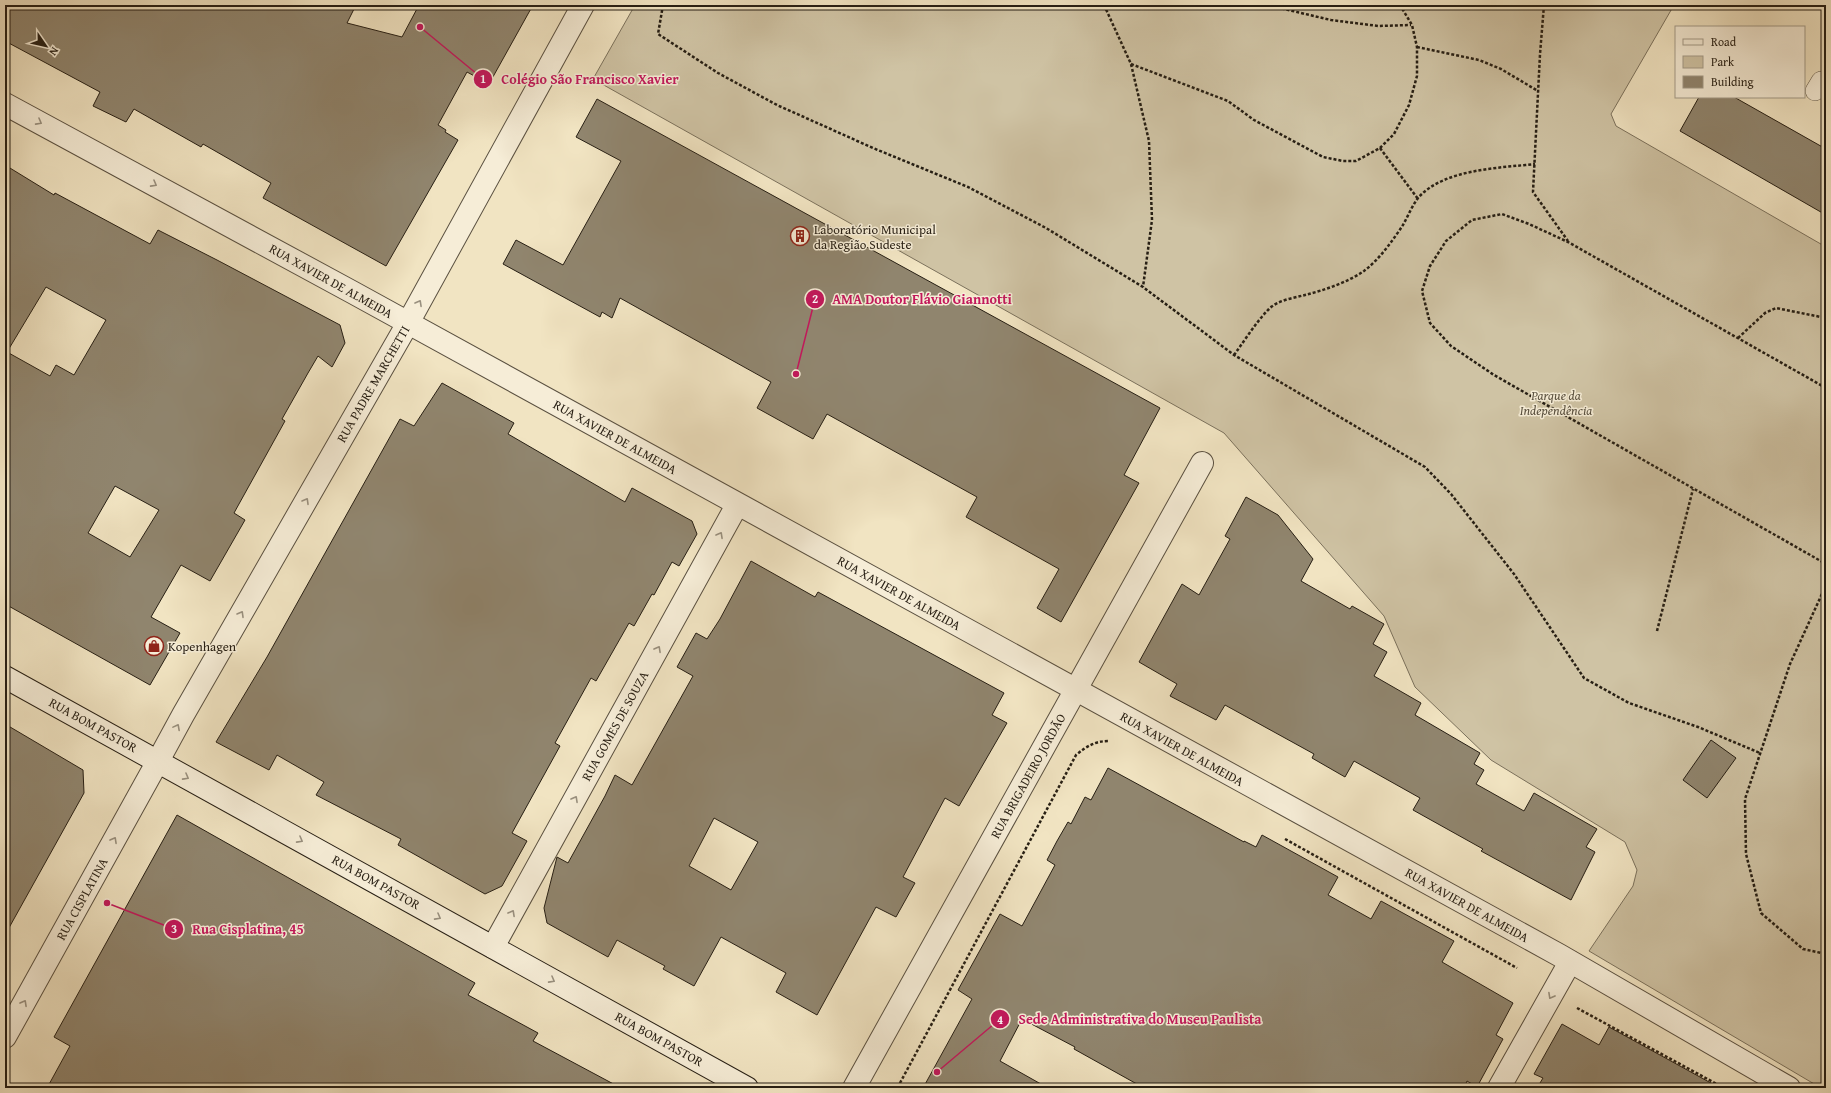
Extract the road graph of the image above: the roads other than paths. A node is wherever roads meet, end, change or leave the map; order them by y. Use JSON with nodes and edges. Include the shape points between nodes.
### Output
{"nodes":[{"id":1,"x":583,"y":5,"type":"edge"},
{"id":2,"x":5,"y":104,"type":"edge"},
{"id":3,"x":408,"y":323,"type":"junction"},
{"id":4,"x":1202,"y":463,"type":"dead end"},
{"id":5,"x":737,"y":505,"type":"junction"},
{"id":6,"x":5,"y":677,"type":"edge"},
{"id":7,"x":1076,"y":691,"type":"junction"},
{"id":8,"x":158,"y":761,"type":"junction"},
{"id":9,"x":493,"y":947,"type":"junction"},
{"id":10,"x":1570,"y":962,"type":"junction"},
{"id":11,"x":5,"y":1037,"type":"edge"},
{"id":12,"x":747,"y":1088,"type":"edge"},
{"id":13,"x":854,"y":1088,"type":"edge"},
{"id":14,"x":1499,"y":1088,"type":"edge"},
{"id":15,"x":1789,"y":1088,"type":"edge"}],
"edges":[{"from":3,"to":1,"type":"street","name":"RUA PADRE MARCHETTI","one_way":true},
{"from":2,"to":3,"type":"street","name":"RUA XAVIER DE ALMEIDA","one_way":true},
{"from":3,"to":5,"type":"street","name":"RUA XAVIER DE ALMEIDA"},
{"from":8,"to":3,"type":"street","name":"RUA PADRE MARCHETTI","one_way":true},
{"from":4,"to":7,"type":"street","name":"RUA BRIGADEIRO JORDÃO"},
{"from":5,"to":7,"type":"street","name":"RUA XAVIER DE ALMEIDA"},
{"from":9,"to":5,"type":"street","name":"RUA GOMES DE SOUZA","one_way":true},
{"from":6,"to":8,"type":"street","name":"RUA BOM PASTOR"},
{"from":7,"to":10,"type":"street","name":"RUA XAVIER DE ALMEIDA"},
{"from":7,"to":13,"type":"street","name":"RUA BRIGADEIRO JORDÃO"},
{"from":8,"to":9,"type":"street","name":"RUA BOM PASTOR","one_way":true},
{"from":11,"to":8,"type":"street","name":"RUA CISPLATINA","one_way":true},
{"from":9,"to":12,"type":"street","name":"RUA BOM PASTOR","one_way":true},
{"from":10,"to":14,"type":"street","one_way":true},
{"from":10,"to":15,"type":"street","name":"RUA XAVIER DE ALMEIDA"}]}
